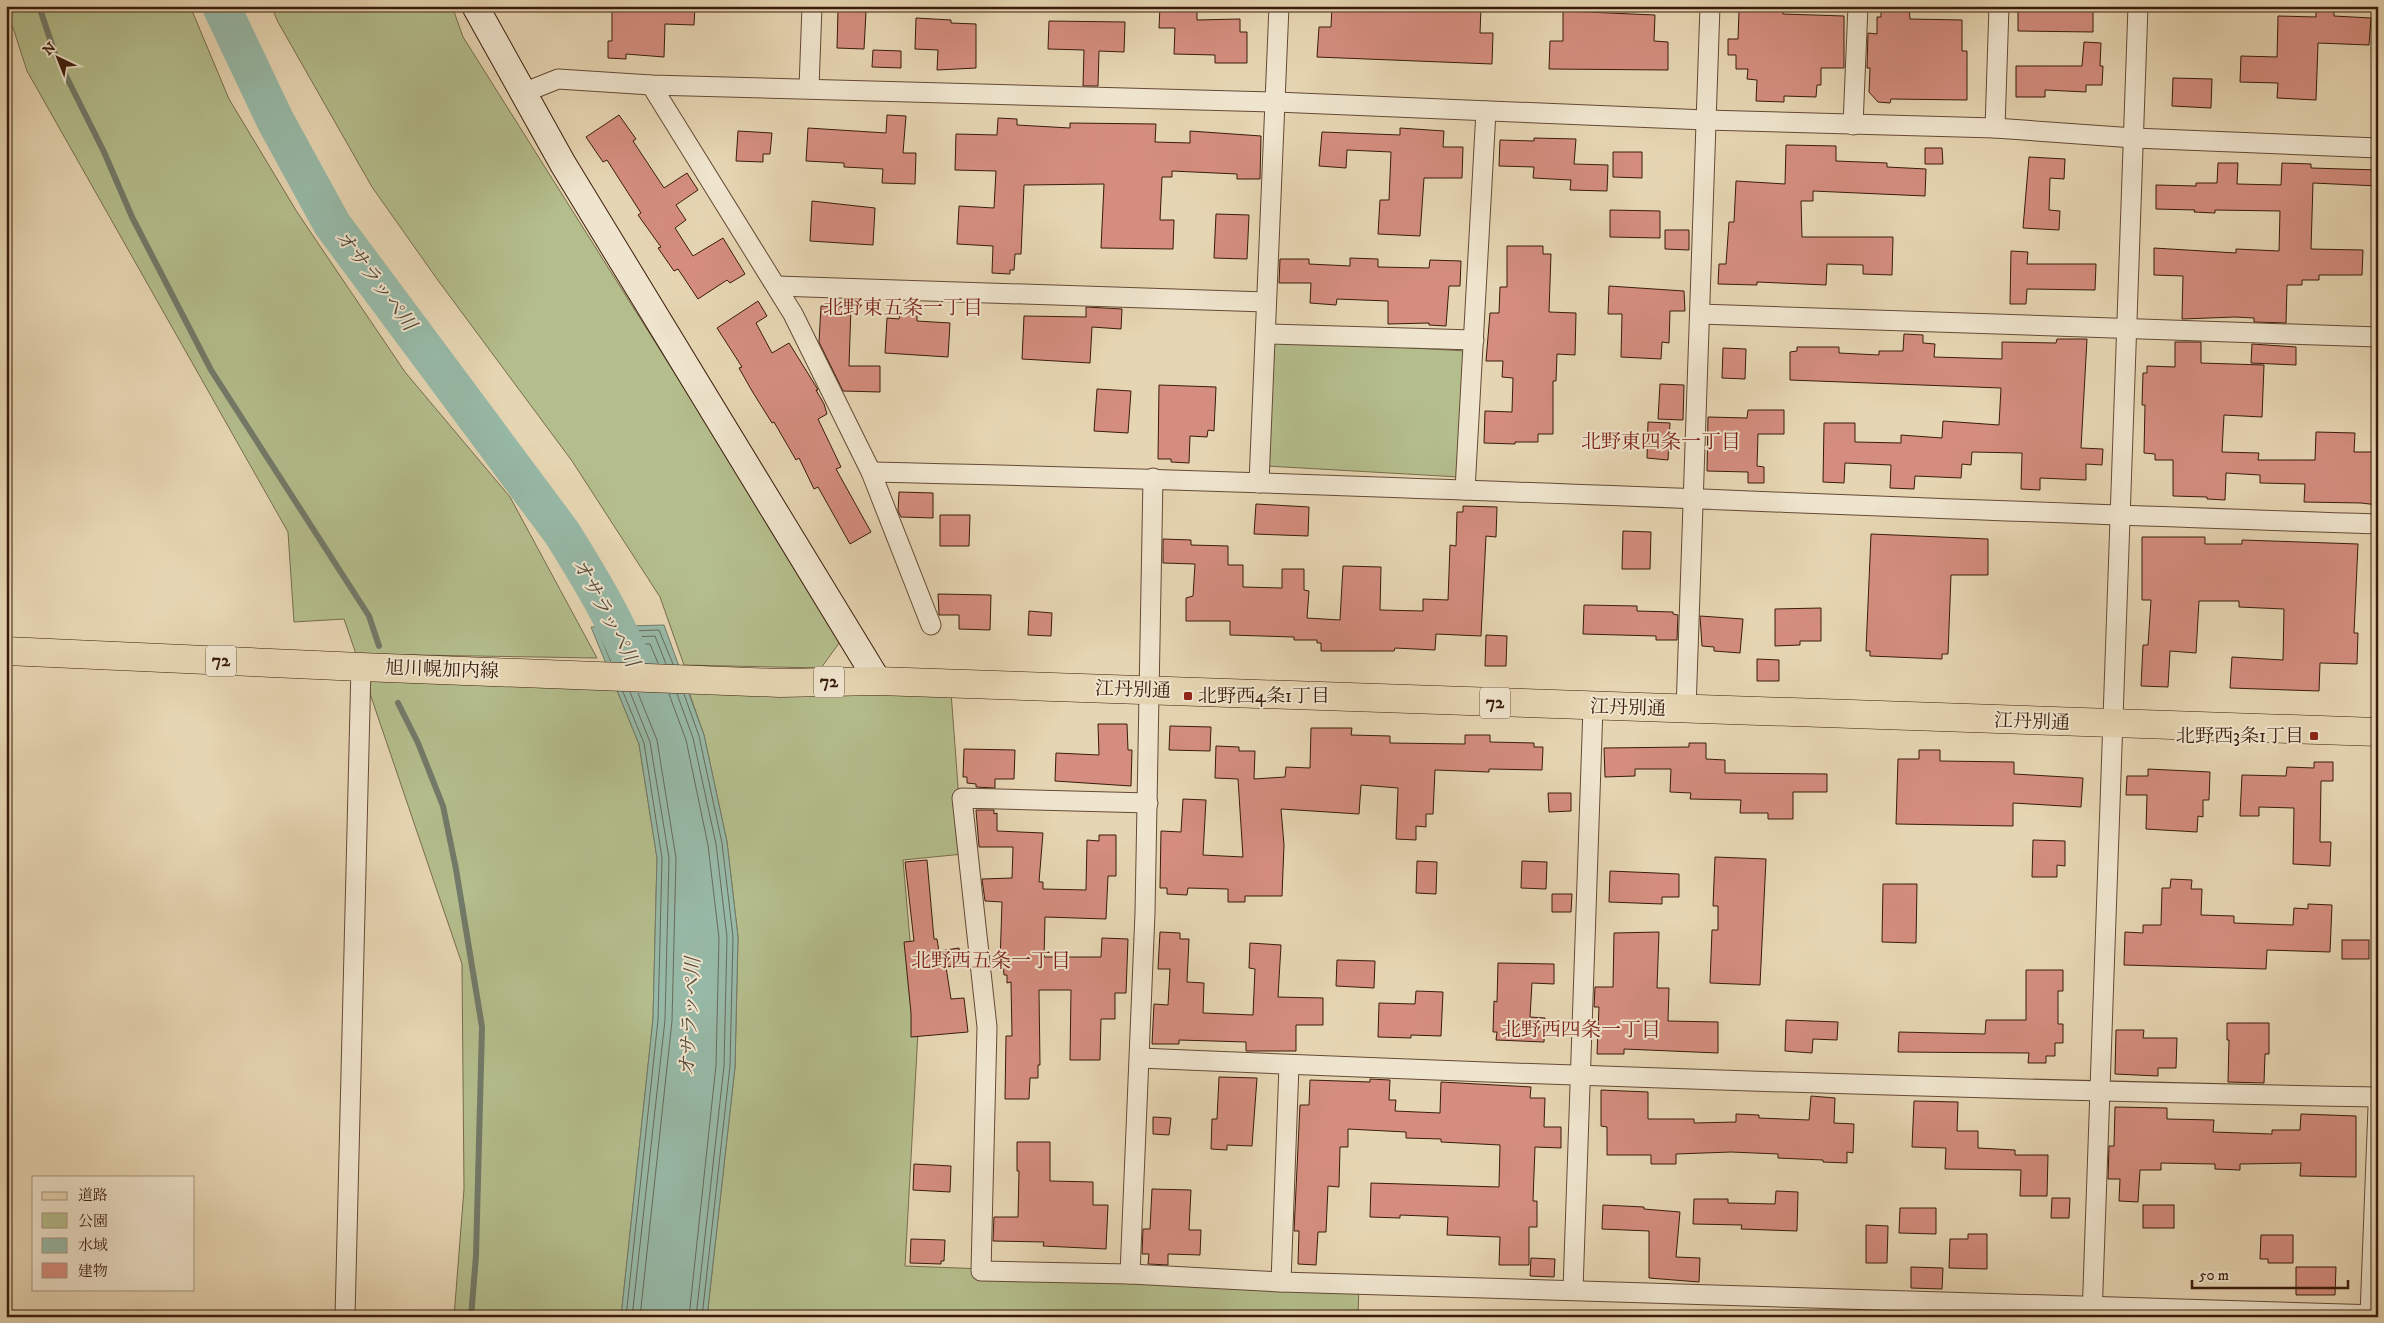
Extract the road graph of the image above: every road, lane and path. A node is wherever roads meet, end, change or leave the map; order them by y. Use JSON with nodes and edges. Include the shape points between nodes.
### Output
{"nodes":[{"id":1,"x":475,"y":6,"type":"edge"},
{"id":2,"x":812,"y":6,"type":"edge"},
{"id":3,"x":1279,"y":6,"type":"edge"},
{"id":4,"x":1710,"y":6,"type":"edge"},
{"id":5,"x":1858,"y":6,"type":"edge"},
{"id":6,"x":2000,"y":6,"type":"edge"},
{"id":7,"x":2138,"y":6,"type":"edge"},
{"id":8,"x":651,"y":84,"type":"junction"},
{"id":9,"x":808,"y":88,"type":"junction"},
{"id":10,"x":523,"y":93,"type":"junction"},
{"id":11,"x":1276,"y":102,"type":"junction"},
{"id":12,"x":1486,"y":111,"type":"junction"},
{"id":13,"x":1706,"y":120,"type":"junction"},
{"id":14,"x":1853,"y":125,"type":"junction"},
{"id":15,"x":1995,"y":128,"type":"junction"},
{"id":16,"x":2134,"y":138,"type":"junction"},
{"id":17,"x":2378,"y":148,"type":"edge"},
{"id":18,"x":777,"y":286,"type":"junction"},
{"id":19,"x":1266,"y":302,"type":"junction"},
{"id":20,"x":1700,"y":314,"type":"junction"},
{"id":21,"x":2125,"y":328,"type":"junction"},
{"id":22,"x":1266,"y":334,"type":"junction"},
{"id":23,"x":2378,"y":337,"type":"edge"},
{"id":24,"x":1474,"y":340,"type":"junction"},
{"id":25,"x":871,"y":472,"type":"junction"},
{"id":26,"x":1153,"y":478,"type":"junction"},
{"id":27,"x":1259,"y":483,"type":"junction"},
{"id":28,"x":1465,"y":490,"type":"junction"},
{"id":29,"x":1693,"y":499,"type":"junction"},
{"id":30,"x":2120,"y":516,"type":"junction"},
{"id":31,"x":2378,"y":524,"type":"edge"},
{"id":32,"x":931,"y":625,"type":"dead end"},
{"id":33,"x":6,"y":651,"type":"edge"},
{"id":34,"x":361,"y":667,"type":"junction"},
{"id":35,"x":878,"y":681,"type":"junction"},
{"id":36,"x":1150,"y":691,"type":"junction"},
{"id":37,"x":1593,"y":707,"type":"junction"},
{"id":38,"x":1686,"y":710,"type":"junction"},
{"id":39,"x":2113,"y":724,"type":"junction"},
{"id":40,"x":2378,"y":732,"type":"edge"},
{"id":41,"x":1148,"y":803,"type":"junction"},
{"id":42,"x":1140,"y":1058,"type":"junction"},
{"id":43,"x":1289,"y":1065,"type":"junction"},
{"id":44,"x":1580,"y":1076,"type":"junction"},
{"id":45,"x":2099,"y":1092,"type":"junction"},
{"id":46,"x":2378,"y":1097,"type":"edge"},
{"id":47,"x":2378,"y":1107,"type":"edge"},
{"id":48,"x":1130,"y":1274,"type":"junction"},
{"id":49,"x":1281,"y":1282,"type":"junction"},
{"id":50,"x":1573,"y":1290,"type":"junction"},
{"id":51,"x":2092,"y":1312,"type":"edge"},
{"id":52,"x":2374,"y":1315,"type":"edge"},
{"id":53,"x":345,"y":1317,"type":"edge"}],
"edges":[{"from":1,"to":10,"type":"street"},
{"from":2,"to":9,"type":"street"},
{"from":3,"to":11,"type":"street"},
{"from":4,"to":13,"type":"street"},
{"from":5,"to":14,"type":"street"},
{"from":6,"to":15,"type":"street"},
{"from":7,"to":16,"type":"street"},
{"from":8,"to":9,"type":"street"},
{"from":8,"to":10,"type":"street","via":[[558,79]]},
{"from":8,"to":18,"type":"street"},
{"from":9,"to":11,"type":"street"},
{"from":10,"to":35,"type":"street"},
{"from":11,"to":12,"type":"street"},
{"from":11,"to":19,"type":"street"},
{"from":12,"to":13,"type":"street"},
{"from":12,"to":24,"type":"street"},
{"from":13,"to":14,"type":"street"},
{"from":13,"to":20,"type":"street"},
{"from":14,"to":15,"type":"street"},
{"from":15,"to":16,"type":"street"},
{"from":16,"to":17,"type":"street"},
{"from":16,"to":21,"type":"street"},
{"from":18,"to":19,"type":"street"},
{"from":18,"to":25,"type":"street"},
{"from":19,"to":22,"type":"street"},
{"from":20,"to":21,"type":"street"},
{"from":20,"to":29,"type":"street"},
{"from":21,"to":23,"type":"street"},
{"from":21,"to":30,"type":"street"},
{"from":22,"to":24,"type":"street"},
{"from":22,"to":27,"type":"street"},
{"from":24,"to":28,"type":"street"},
{"from":25,"to":26,"type":"street"},
{"from":25,"to":32,"type":"street"},
{"from":26,"to":27,"type":"street"},
{"from":26,"to":36,"type":"street"},
{"from":27,"to":28,"type":"street"},
{"from":28,"to":29,"type":"street"},
{"from":29,"to":30,"type":"street"},
{"from":29,"to":38,"type":"street"},
{"from":30,"to":31,"type":"street"},
{"from":30,"to":39,"type":"street"},
{"from":33,"to":34,"type":"main road","name":"旭川幌加内線","number":"72"},
{"from":34,"to":35,"type":"main road","name":"旭川幌加内線","number":"72","via":[[780,683]]},
{"from":34,"to":53,"type":"street"},
{"from":35,"to":36,"type":"main road","name":"江丹別通","number":"72"},
{"from":36,"to":37,"type":"main road","name":"江丹別通","number":"72"},
{"from":36,"to":41,"type":"street"},
{"from":37,"to":38,"type":"main road","name":"江丹別通","number":"72"},
{"from":37,"to":44,"type":"street"},
{"from":38,"to":39,"type":"main road","name":"江丹別通","number":"72"},
{"from":39,"to":40,"type":"main road","name":"江丹別通","number":"72"},
{"from":39,"to":45,"type":"street"},
{"from":41,"to":42,"type":"street"},
{"from":41,"to":48,"type":"street","via":[[962,798],[987,1027],[981,1271]]},
{"from":42,"to":43,"type":"street"},
{"from":42,"to":48,"type":"street"},
{"from":43,"to":44,"type":"street"},
{"from":43,"to":49,"type":"street"},
{"from":44,"to":45,"type":"street"},
{"from":44,"to":50,"type":"street"},
{"from":45,"to":46,"type":"street"},
{"from":45,"to":51,"type":"street"},
{"from":47,"to":52,"type":"street"},
{"from":48,"to":49,"type":"street"},
{"from":49,"to":50,"type":"street"},
{"from":50,"to":51,"type":"street"},
{"from":51,"to":52,"type":"street"}]}
